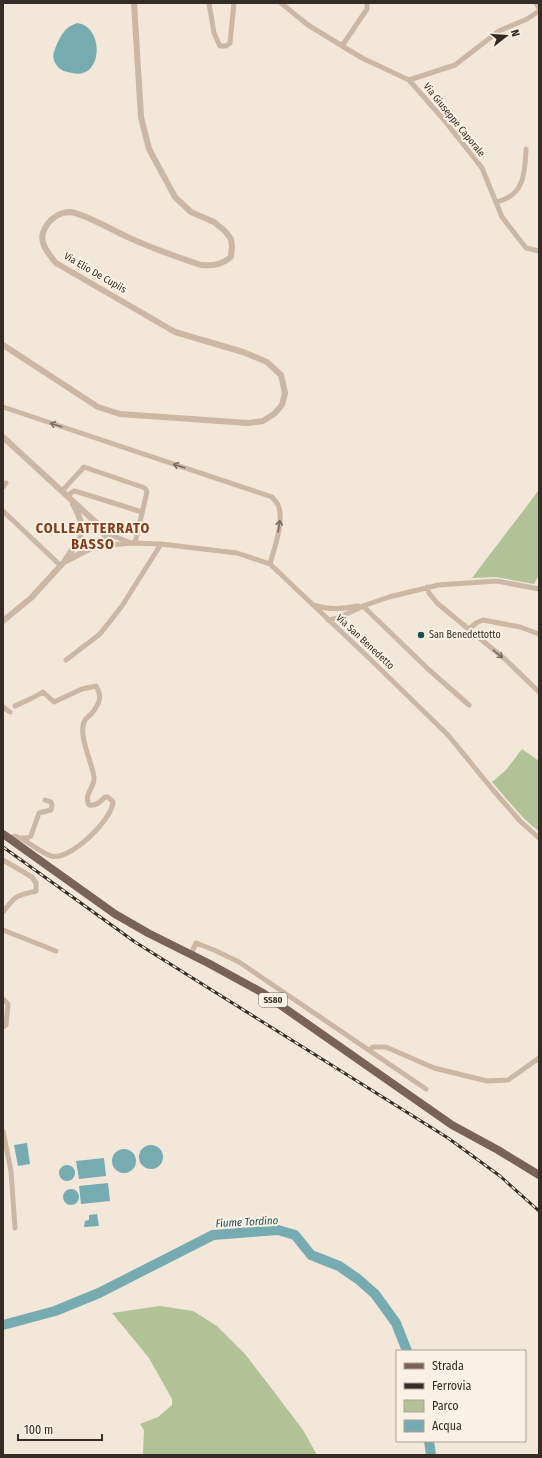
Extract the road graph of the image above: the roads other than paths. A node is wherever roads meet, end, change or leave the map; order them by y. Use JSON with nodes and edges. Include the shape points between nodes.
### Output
{"nodes":[{"id":1,"x":134,"y":3,"type":"edge"},
{"id":2,"x":210,"y":3,"type":"edge"},
{"id":3,"x":234,"y":3,"type":"edge"},
{"id":4,"x":281,"y":3,"type":"edge"},
{"id":5,"x":367,"y":3,"type":"edge"},
{"id":6,"x":536,"y":3,"type":"edge"},
{"id":7,"x":539,"y":8,"type":"edge"},
{"id":8,"x":539,"y":12,"type":"edge"},
{"id":9,"x":342,"y":46,"type":"junction"},
{"id":10,"x":408,"y":80,"type":"junction"},
{"id":11,"x":526,"y":149,"type":"dead end"},
{"id":12,"x":496,"y":202,"type":"junction"},
{"id":13,"x":539,"y":251,"type":"edge"},
{"id":14,"x":3,"y":345,"type":"edge"},
{"id":15,"x":3,"y":407,"type":"edge"},
{"id":16,"x":3,"y":437,"type":"edge"},
{"id":17,"x":62,"y":491,"type":"junction"},
{"id":18,"x":68,"y":497,"type":"junction"},
{"id":19,"x":3,"y":511,"type":"edge"},
{"id":20,"x":142,"y":512,"type":"junction"},
{"id":21,"x":98,"y":525,"type":"junction"},
{"id":22,"x":83,"y":528,"type":"junction"},
{"id":23,"x":104,"y":532,"type":"junction"},
{"id":24,"x":80,"y":538,"type":"junction"},
{"id":25,"x":133,"y":543,"type":"junction"},
{"id":26,"x":161,"y":544,"type":"junction"},
{"id":27,"x":99,"y":546,"type":"junction"},
{"id":28,"x":91,"y":548,"type":"junction"},
{"id":29,"x":62,"y":564,"type":"junction"},
{"id":30,"x":270,"y":564,"type":"junction"},
{"id":31,"x":427,"y":587,"type":"junction"},
{"id":32,"x":539,"y":589,"type":"edge"},
{"id":33,"x":311,"y":604,"type":"junction"},
{"id":34,"x":363,"y":606,"type":"junction"},
{"id":35,"x":338,"y":609,"type":"junction"},
{"id":36,"x":342,"y":616,"type":"junction"},
{"id":37,"x":328,"y":620,"type":"junction"},
{"id":38,"x":3,"y":621,"type":"edge"},
{"id":39,"x":469,"y":628,"type":"junction"},
{"id":40,"x":340,"y":631,"type":"junction"},
{"id":41,"x":539,"y":634,"type":"edge"},
{"id":42,"x":66,"y":660,"type":"dead end"},
{"id":43,"x":539,"y":692,"type":"edge"},
{"id":44,"x":469,"y":705,"type":"dead end"},
{"id":45,"x":15,"y":706,"type":"dead end"},
{"id":46,"x":3,"y":707,"type":"edge"},
{"id":47,"x":10,"y":712,"type":"dead end"},
{"id":48,"x":46,"y":800,"type":"dead end"},
{"id":49,"x":6,"y":836,"type":"edge"},
{"id":50,"x":22,"y":838,"type":"junction"},
{"id":51,"x":539,"y":838,"type":"edge"},
{"id":52,"x":3,"y":860,"type":"edge"},
{"id":53,"x":3,"y":912,"type":"edge"},
{"id":54,"x":3,"y":930,"type":"edge"},
{"id":55,"x":56,"y":950,"type":"dead end"},
{"id":56,"x":191,"y":954,"type":"junction"},
{"id":57,"x":3,"y":999,"type":"edge"},
{"id":58,"x":3,"y":1028,"type":"edge"},
{"id":59,"x":370,"y":1050,"type":"junction"},
{"id":60,"x":539,"y":1058,"type":"edge"},
{"id":61,"x":426,"y":1089,"type":"dead end"},
{"id":62,"x":3,"y":1131,"type":"edge"},
{"id":63,"x":539,"y":1175,"type":"edge"},
{"id":64,"x":15,"y":1228,"type":"dead end"}],
"edges":[{"from":1,"to":14,"type":"street","name":"Via Elio De Cupiis","via":[[141,117],[150,149],[175,197],[191,212],[214,222],[228,235],[232,246],[231,257],[213,266],[200,265],[69,212],[58,214],[48,223],[43,232],[43,243],[56,263],[175,332],[243,352],[267,362],[281,375],[285,393],[282,405],[264,421],[248,423],[120,414],[98,407]]},
{"from":2,"to":3,"type":"street","via":[[214,33],[220,46],[226,46],[230,42]]},
{"from":4,"to":9,"type":"street","name":"Via Giuseppe Caporale","via":[[308,25]]},
{"from":5,"to":9,"type":"street","via":[[367,9]]},
{"from":6,"to":7,"type":"street"},
{"from":8,"to":10,"type":"street","via":[[527,20],[498,31],[455,65]]},
{"from":9,"to":10,"type":"street","name":"Via Giuseppe Caporale"},
{"from":10,"to":12,"type":"street","name":"Via Giuseppe Caporale","via":[[482,168]]},
{"from":11,"to":12,"type":"street","via":[[526,167],[520,186],[505,200]]},
{"from":12,"to":13,"type":"street","name":"Via Giuseppe Caporale","via":[[502,217],[526,248]]},
{"from":30,"to":15,"type":"street","one_way":true,"via":[[277,541],[280,516],[278,505],[272,497]]},
{"from":16,"to":17,"type":"street"},
{"from":17,"to":18,"type":"street"},
{"from":17,"to":20,"type":"street","via":[[84,467],[87,467],[145,488],[147,492]]},
{"from":18,"to":20,"type":"street","via":[[74,491]]},
{"from":18,"to":21,"type":"street"},
{"from":18,"to":22,"type":"street"},
{"from":19,"to":29,"type":"street"},
{"from":20,"to":25,"type":"street"},
{"from":21,"to":22,"type":"street","via":[[92,524]]},
{"from":21,"to":23,"type":"street"},
{"from":22,"to":24,"type":"street"},
{"from":23,"to":25,"type":"street"},
{"from":23,"to":27,"type":"street","via":[[104,540]]},
{"from":24,"to":28,"type":"street","via":[[84,545]]},
{"from":24,"to":29,"type":"street"},
{"from":25,"to":26,"type":"street","name":"Via San Benedetto"},
{"from":25,"to":27,"type":"street"},
{"from":26,"to":30,"type":"street","name":"Via San Benedetto","via":[[237,553]]},
{"from":26,"to":42,"type":"street","via":[[118,612],[100,634]]},
{"from":27,"to":28,"type":"street"},
{"from":28,"to":29,"type":"street"},
{"from":29,"to":38,"type":"street","via":[[31,598]]},
{"from":30,"to":33,"type":"street","name":"Via San Benedetto"},
{"from":31,"to":32,"type":"street","via":[[497,581]]},
{"from":31,"to":34,"type":"street"},
{"from":31,"to":39,"type":"street","via":[[437,603]]},
{"from":33,"to":35,"type":"street","via":[[326,609]]},
{"from":33,"to":37,"type":"street","name":"Via San Benedetto"},
{"from":34,"to":35,"type":"street"},
{"from":34,"to":36,"type":"street"},
{"from":34,"to":44,"type":"street"},
{"from":35,"to":37,"type":"street"},
{"from":36,"to":37,"type":"street"},
{"from":36,"to":40,"type":"street","via":[[338,621]]},
{"from":37,"to":40,"type":"street","name":"Via San Benedetto"},
{"from":39,"to":41,"type":"street","via":[[483,620],[520,627]]},
{"from":39,"to":43,"type":"street","one_way":true},
{"from":40,"to":51,"type":"street","name":"Via San Benedetto","via":[[448,735],[511,811]]},
{"from":45,"to":50,"type":"street","via":[[43,692],[54,702],[96,686],[100,699],[91,715],[84,720],[83,727],[86,752],[94,776],[87,801],[93,806],[108,797],[113,802],[112,810],[94,833],[66,853],[50,856]]},
{"from":46,"to":47,"type":"street"},
{"from":48,"to":50,"type":"street","via":[[51,802],[51,810],[39,813],[31,836]]},
{"from":49,"to":50,"type":"street"},
{"from":49,"to":56,"type":"main road","number":"SS80","via":[[108,910]]},
{"from":52,"to":53,"type":"street","via":[[32,877],[36,883],[36,891],[13,898]]},
{"from":54,"to":55,"type":"street"},
{"from":56,"to":59,"type":"street","via":[[196,943],[239,962]]},
{"from":56,"to":63,"type":"main road","number":"SS80","via":[[263,994],[446,1121]]},
{"from":57,"to":58,"type":"street","via":[[8,1004],[6,1025]]},
{"from":59,"to":60,"type":"street","via":[[373,1047],[386,1047],[434,1068],[487,1081],[508,1080]]},
{"from":59,"to":61,"type":"street"},
{"from":62,"to":64,"type":"street","via":[[11,1171]]}]}
